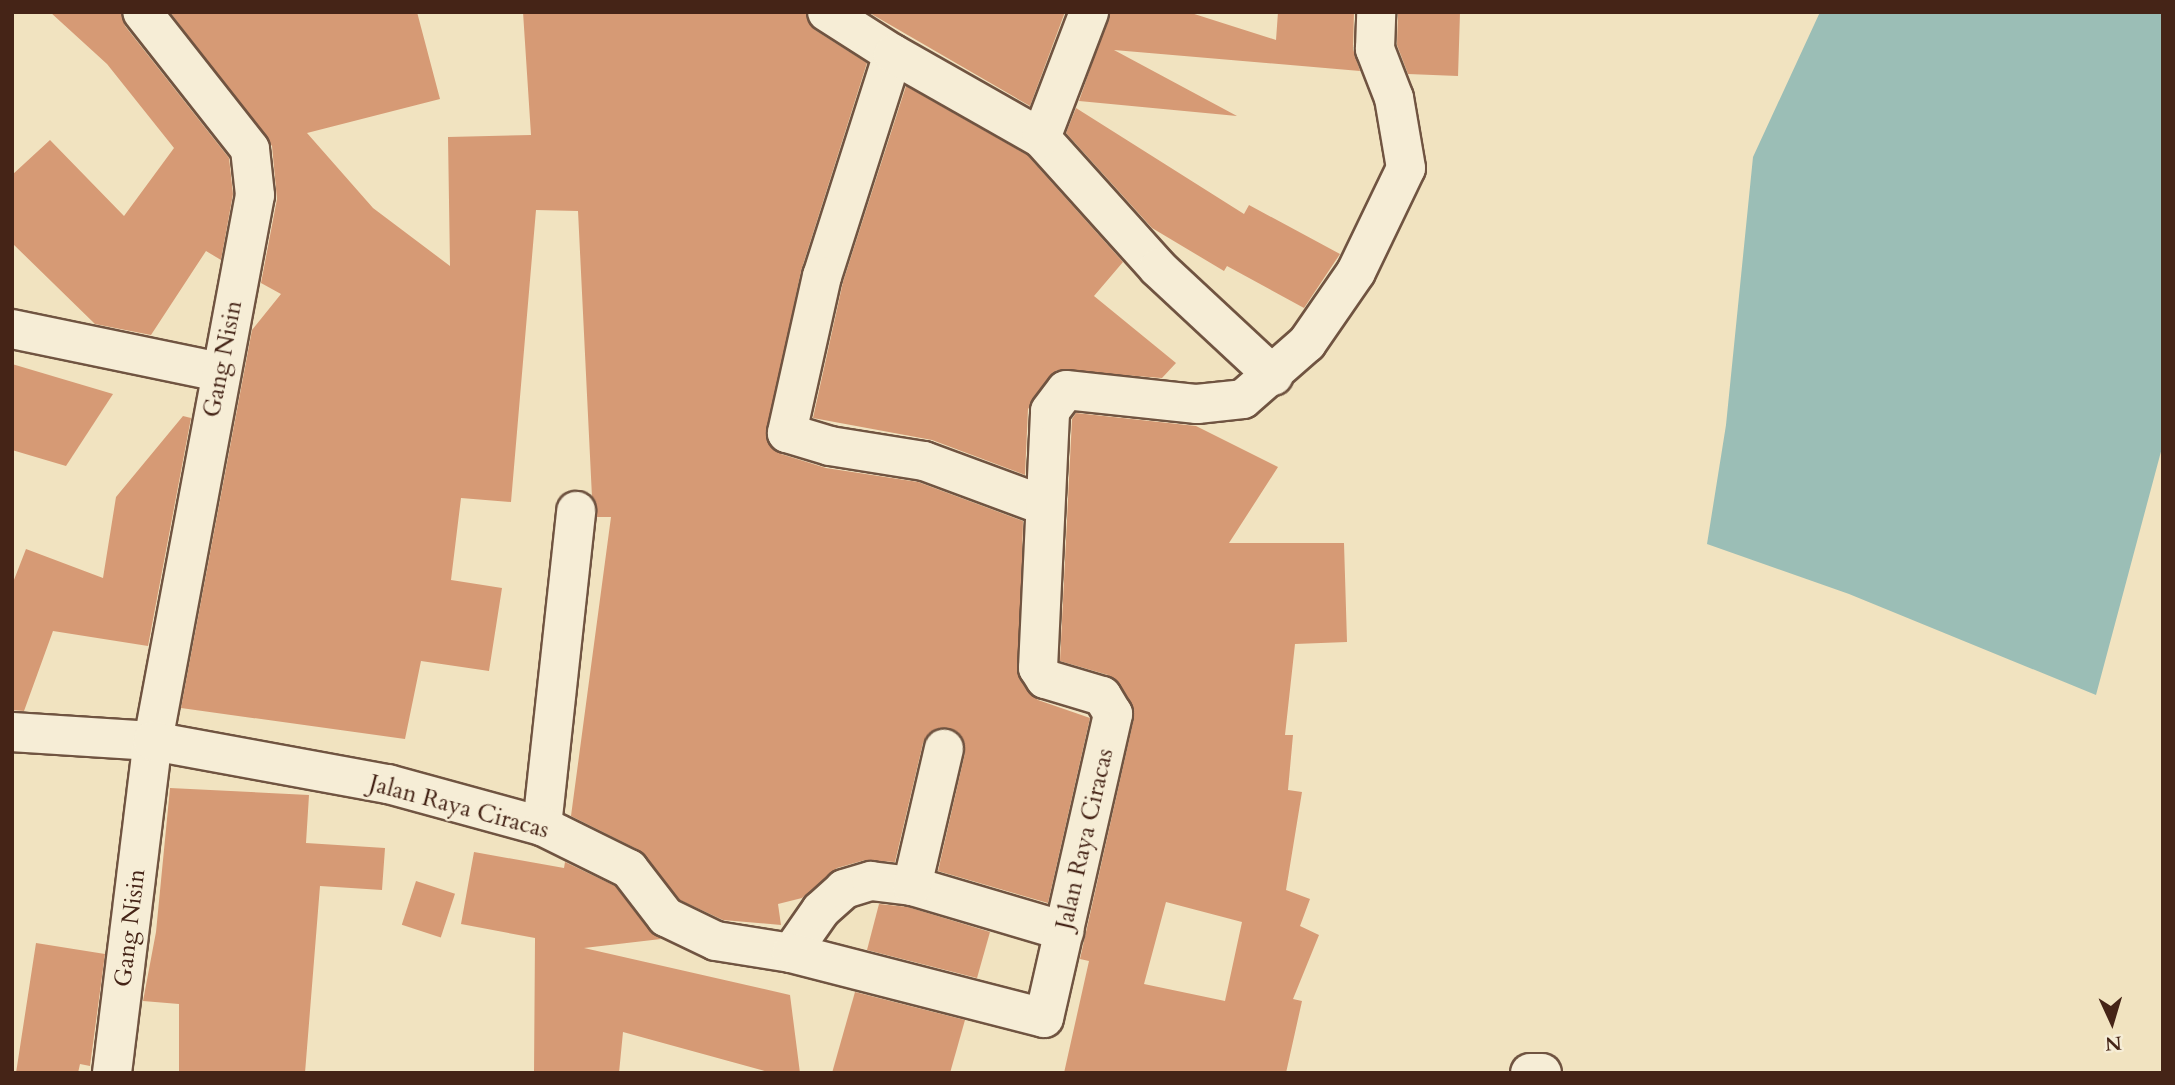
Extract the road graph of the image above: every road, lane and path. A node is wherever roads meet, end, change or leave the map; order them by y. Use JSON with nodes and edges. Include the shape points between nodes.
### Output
{"nodes":[{"id":1,"x":142,"y":12,"type":"edge"},
{"id":2,"x":827,"y":12,"type":"edge"},
{"id":3,"x":1089,"y":12,"type":"edge"},
{"id":4,"x":1376,"y":12,"type":"edge"},
{"id":5,"x":893,"y":54,"type":"junction"},
{"id":6,"x":1041,"y":138,"type":"junction"},
{"id":7,"x":12,"y":329,"type":"edge"},
{"id":8,"x":220,"y":372,"type":"junction"},
{"id":9,"x":1274,"y":376,"type":"junction"},
{"id":10,"x":1043,"y":505,"type":"junction"},
{"id":11,"x":576,"y":511,"type":"dead end"},
{"id":12,"x":12,"y":732,"type":"edge"},
{"id":13,"x":153,"y":741,"type":"junction"},
{"id":14,"x":944,"y":749,"type":"dead end"},
{"id":15,"x":542,"y":826,"type":"junction"},
{"id":16,"x":912,"y":887,"type":"junction"},
{"id":17,"x":1064,"y":932,"type":"junction"},
{"id":18,"x":791,"y":953,"type":"junction"},
{"id":19,"x":113,"y":1073,"type":"edge"},
{"id":20,"x":1530,"y":1073,"type":"edge"},
{"id":21,"x":1542,"y":1073,"type":"edge"}],
"edges":[{"from":1,"to":8,"type":"street","name":"Gang Nisin","via":[[255,160],[255,195]]},
{"from":2,"to":5,"type":"street"},
{"from":3,"to":6,"type":"street"},
{"from":4,"to":9,"type":"street","name":"Jalan Raya Ciracas","via":[[1375,49],[1394,98],[1406,168],[1403,181],[1356,272],[1307,343]]},
{"from":5,"to":6,"type":"street"},
{"from":5,"to":10,"type":"street","via":[[822,276],[787,433],[830,446],[924,461]]},
{"from":6,"to":9,"type":"street","via":[[1158,268]]},
{"from":7,"to":8,"type":"street"},
{"from":8,"to":13,"type":"street","name":"Gang Nisin"},
{"from":9,"to":10,"type":"street","name":"Jalan Raya Ciracas","via":[[1243,399],[1197,404],[1066,390],[1050,411]]},
{"from":10,"to":17,"type":"street","name":"Jalan Raya Ciracas","via":[[1038,668],[1045,678],[1102,696],[1113,714]]},
{"from":11,"to":15,"type":"street"},
{"from":12,"to":13,"type":"street"},
{"from":13,"to":15,"type":"street","name":"Jalan Raya Ciracas","via":[[388,785]]},
{"from":13,"to":19,"type":"street","name":"Gang Nisin"},
{"from":14,"to":16,"type":"street"},
{"from":15,"to":18,"type":"street","name":"Jalan Raya Ciracas","via":[[629,869],[666,917],[684,928],[716,941]]},
{"from":16,"to":17,"type":"street"},
{"from":16,"to":18,"type":"street","via":[[871,881],[844,890],[821,911]]},
{"from":17,"to":18,"type":"street","name":"Jalan Raya Ciracas","via":[[1044,1018]]},
{"from":20,"to":21,"type":"street"}]}
